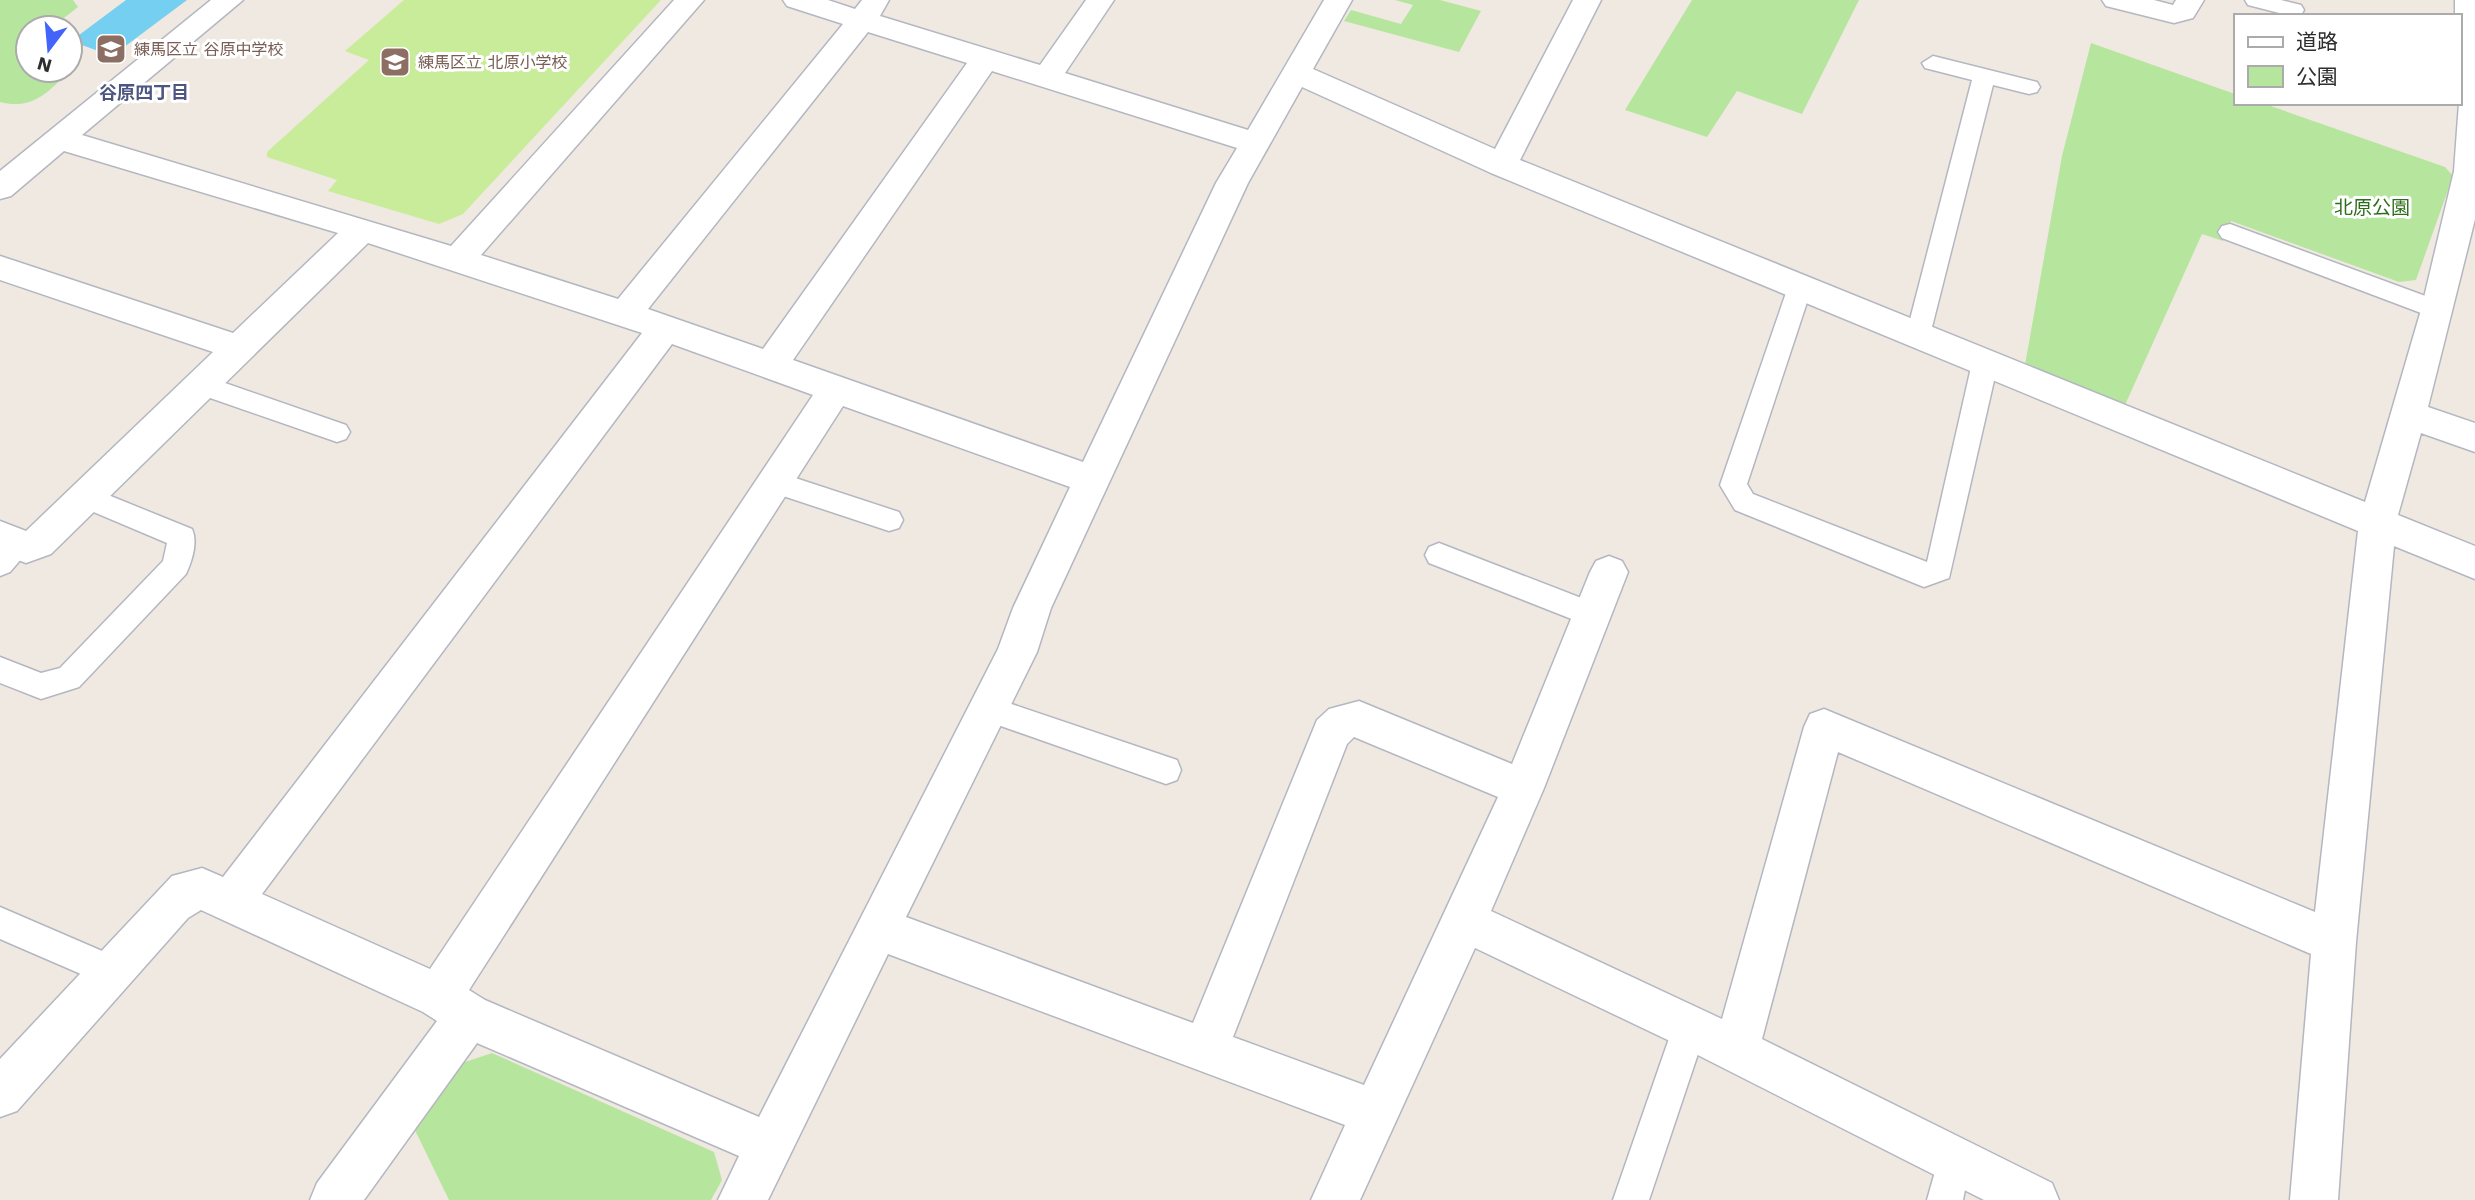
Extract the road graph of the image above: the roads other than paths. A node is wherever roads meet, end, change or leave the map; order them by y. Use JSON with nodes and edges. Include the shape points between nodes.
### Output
{"nodes":[{"id":1,"x":229,"y":0,"type":"edge"},
{"id":2,"x":690,"y":0,"type":"edge"},
{"id":3,"x":797,"y":0,"type":"edge"},
{"id":4,"x":1100,"y":0,"type":"edge"},
{"id":5,"x":1338,"y":0,"type":"edge"},
{"id":6,"x":1587,"y":0,"type":"edge"},
{"id":7,"x":2116,"y":0,"type":"edge"},
{"id":8,"x":2190,"y":0,"type":"edge"},
{"id":9,"x":2255,"y":0,"type":"edge"},
{"id":10,"x":2469,"y":0,"type":"edge"},
{"id":11,"x":870,"y":10,"type":"edge"},
{"id":12,"x":2294,"y":10,"type":"dead end"},
{"id":13,"x":986,"y":58,"type":"junction"},
{"id":14,"x":1933,"y":63,"type":"dead end"},
{"id":15,"x":1296,"y":74,"type":"junction"},
{"id":16,"x":1984,"y":76,"type":"junction"},
{"id":17,"x":1047,"y":77,"type":"junction"},
{"id":18,"x":2029,"y":87,"type":"dead end"},
{"id":19,"x":60,"y":139,"type":"junction"},
{"id":20,"x":1255,"y":143,"type":"junction"},
{"id":21,"x":1502,"y":165,"type":"junction"},
{"id":22,"x":0,"y":188,"type":"edge"},
{"id":23,"x":2468,"y":221,"type":"edge"},
{"id":24,"x":362,"y":229,"type":"junction"},
{"id":25,"x":2230,"y":232,"type":"dead end"},
{"id":26,"x":458,"y":259,"type":"junction"},
{"id":27,"x":0,"y":268,"type":"edge"},
{"id":28,"x":1800,"y":287,"type":"junction"},
{"id":29,"x":2438,"y":310,"type":"junction"},
{"id":30,"x":625,"y":314,"type":"junction"},
{"id":31,"x":665,"y":328,"type":"junction"},
{"id":32,"x":1918,"y":335,"type":"junction"},
{"id":33,"x":240,"y":348,"type":"junction"},
{"id":34,"x":1985,"y":363,"type":"junction"},
{"id":35,"x":771,"y":365,"type":"junction"},
{"id":36,"x":202,"y":385,"type":"junction"},
{"id":37,"x":836,"y":388,"type":"junction"},
{"id":38,"x":2408,"y":414,"type":"junction"},
{"id":39,"x":337,"y":432,"type":"dead end"},
{"id":40,"x":2475,"y":439,"type":"edge"},
{"id":41,"x":1092,"y":480,"type":"junction"},
{"id":42,"x":774,"y":482,"type":"junction"},
{"id":43,"x":86,"y":497,"type":"junction"},
{"id":44,"x":889,"y":520,"type":"dead end"},
{"id":45,"x":2376,"y":525,"type":"junction"},
{"id":46,"x":7,"y":548,"type":"edge"},
{"id":47,"x":1439,"y":555,"type":"dead end"},
{"id":48,"x":2475,"y":563,"type":"edge"},
{"id":49,"x":1609,"y":572,"type":"dead end"},
{"id":50,"x":1592,"y":615,"type":"junction"},
{"id":51,"x":0,"y":670,"type":"edge"},
{"id":52,"x":988,"y":709,"type":"junction"},
{"id":53,"x":1166,"y":770,"type":"dead end"},
{"id":54,"x":1523,"y":788,"type":"junction"},
{"id":55,"x":231,"y":901,"type":"junction"},
{"id":56,"x":1465,"y":921,"type":"junction"},
{"id":57,"x":0,"y":923,"type":"edge"},
{"id":58,"x":878,"y":929,"type":"junction"},
{"id":59,"x":2334,"y":942,"type":"junction"},
{"id":60,"x":111,"y":971,"type":"junction"},
{"id":61,"x":454,"y":1006,"type":"junction"},
{"id":62,"x":1690,"y":1027,"type":"junction"},
{"id":63,"x":1736,"y":1049,"type":"junction"},
{"id":64,"x":1205,"y":1050,"type":"junction"},
{"id":65,"x":0,"y":1094,"type":"edge"},
{"id":66,"x":1375,"y":1113,"type":"junction"},
{"id":67,"x":771,"y":1146,"type":"junction"},
{"id":68,"x":1949,"y":1180,"type":"edge"},
{"id":69,"x":334,"y":1200,"type":"edge"},
{"id":70,"x":742,"y":1200,"type":"edge"},
{"id":71,"x":1335,"y":1200,"type":"edge"},
{"id":72,"x":1631,"y":1200,"type":"edge"},
{"id":73,"x":2035,"y":1200,"type":"edge"},
{"id":74,"x":2314,"y":1200,"type":"edge"}],
"edges":[{"from":1,"to":19,"type":"street"},
{"from":2,"to":26,"type":"street"},
{"from":3,"to":11,"type":"street"},
{"from":4,"to":17,"type":"street"},
{"from":5,"to":15,"type":"street"},
{"from":6,"to":21,"type":"street"},
{"from":7,"to":8,"type":"street","via":[[2174,14],[2183,12]]},
{"from":9,"to":12,"type":"lane"},
{"from":10,"to":23,"type":"street"},
{"from":11,"to":13,"type":"street"},
{"from":11,"to":30,"type":"street"},
{"from":13,"to":17,"type":"street"},
{"from":13,"to":35,"type":"street"},
{"from":14,"to":16,"type":"lane"},
{"from":15,"to":20,"type":"street"},
{"from":15,"to":21,"type":"street"},
{"from":16,"to":18,"type":"lane"},
{"from":16,"to":32,"type":"lane"},
{"from":17,"to":20,"type":"street"},
{"from":19,"to":22,"type":"street"},
{"from":19,"to":24,"type":"street"},
{"from":20,"to":41,"type":"street"},
{"from":21,"to":28,"type":"street"},
{"from":23,"to":29,"type":"street"},
{"from":24,"to":26,"type":"street"},
{"from":24,"to":33,"type":"street"},
{"from":25,"to":29,"type":"lane"},
{"from":26,"to":30,"type":"street"},
{"from":27,"to":33,"type":"street"},
{"from":28,"to":32,"type":"street"},
{"from":28,"to":34,"type":"lane","via":[[1733,485],[1744,502],[1924,575],[1939,570]]},
{"from":29,"to":38,"type":"street"},
{"from":30,"to":31,"type":"street"},
{"from":31,"to":35,"type":"street"},
{"from":31,"to":55,"type":"street"},
{"from":32,"to":34,"type":"street"},
{"from":33,"to":36,"type":"street"},
{"from":34,"to":45,"type":"street"},
{"from":35,"to":37,"type":"street"},
{"from":36,"to":39,"type":"lane"},
{"from":36,"to":43,"type":"street"},
{"from":37,"to":41,"type":"street"},
{"from":37,"to":42,"type":"street"},
{"from":38,"to":40,"type":"street"},
{"from":38,"to":45,"type":"street"},
{"from":41,"to":52,"type":"street"},
{"from":42,"to":44,"type":"lane"},
{"from":42,"to":61,"type":"street"},
{"from":43,"to":46,"type":"street","via":[[38,543]]},
{"from":43,"to":51,"type":"lane","via":[[181,537],[176,566],[69,678],[41,686]]},
{"from":45,"to":48,"type":"street"},
{"from":45,"to":59,"type":"street"},
{"from":47,"to":50,"type":"lane"},
{"from":49,"to":50,"type":"street"},
{"from":50,"to":54,"type":"street"},
{"from":52,"to":53,"type":"lane"},
{"from":52,"to":58,"type":"street"},
{"from":54,"to":56,"type":"street"},
{"from":54,"to":64,"type":"street","via":[[1359,719],[1339,724],[1331,733]]},
{"from":55,"to":60,"type":"street","via":[[202,889],[187,891]]},
{"from":55,"to":61,"type":"street"},
{"from":56,"to":62,"type":"street"},
{"from":56,"to":66,"type":"street"},
{"from":57,"to":60,"type":"lane"},
{"from":58,"to":64,"type":"street"},
{"from":58,"to":67,"type":"street"},
{"from":59,"to":63,"type":"street","via":[[1824,727]]},
{"from":59,"to":74,"type":"street"},
{"from":60,"to":65,"type":"street"},
{"from":61,"to":67,"type":"street"},
{"from":61,"to":69,"type":"street"},
{"from":62,"to":63,"type":"street"},
{"from":62,"to":72,"type":"lane"},
{"from":63,"to":68,"type":"street"},
{"from":64,"to":66,"type":"street"},
{"from":66,"to":71,"type":"street"},
{"from":67,"to":70,"type":"street"},
{"from":68,"to":73,"type":"street"}]}
